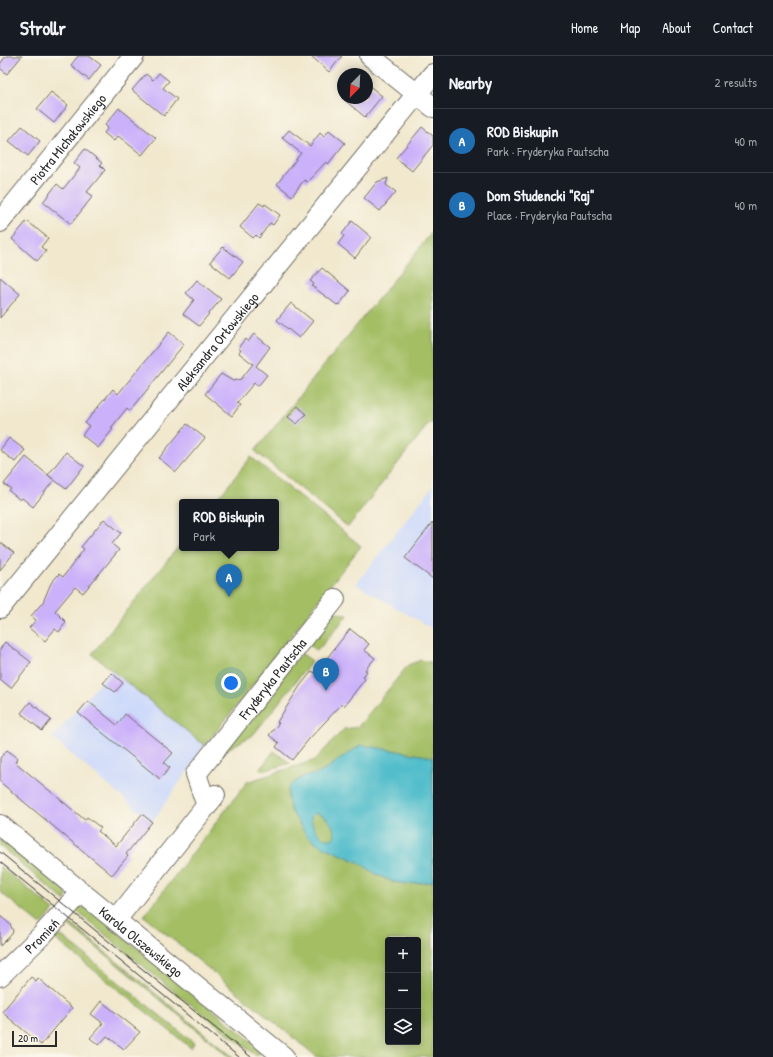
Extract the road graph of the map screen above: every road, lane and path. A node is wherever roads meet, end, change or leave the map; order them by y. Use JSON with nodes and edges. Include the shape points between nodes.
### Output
{"nodes":[{"id":1,"x":134,"y":56,"type":"edge"},
{"id":2,"x":370,"y":56,"type":"edge"},
{"id":3,"x":433,"y":74,"type":"edge"},
{"id":4,"x":416,"y":94,"type":"junction"},
{"id":5,"x":433,"y":108,"type":"edge"},
{"id":6,"x":0,"y":222,"type":"edge"},
{"id":7,"x":335,"y":599,"type":"dead end"},
{"id":8,"x":0,"y":608,"type":"edge"},
{"id":9,"x":0,"y":825,"type":"edge"},
{"id":10,"x":81,"y":892,"type":"junction"},
{"id":11,"x":116,"y":920,"type":"junction"},
{"id":12,"x":0,"y":976,"type":"edge"},
{"id":13,"x":274,"y":1054,"type":"edge"}],
"edges":[{"from":1,"to":6,"type":"street","name":"Piotra Michałowskiego"},
{"from":2,"to":4,"type":"street"},
{"from":3,"to":4,"type":"street","name":"Aleksandra Orłowskiego"},
{"from":4,"to":5,"type":"street"},
{"from":4,"to":8,"type":"street","name":"Aleksandra Orłowskiego"},
{"from":7,"to":11,"type":"street","name":"Fryderyka Pautscha","via":[[196,774],[206,806]]},
{"from":9,"to":10,"type":"street","name":"Karola Olszewskiego"},
{"from":10,"to":11,"type":"street","name":"Karola Olszewskiego"},
{"from":10,"to":12,"type":"street","name":"Promień"},
{"from":11,"to":13,"type":"street","name":"Karola Olszewskiego"}]}
